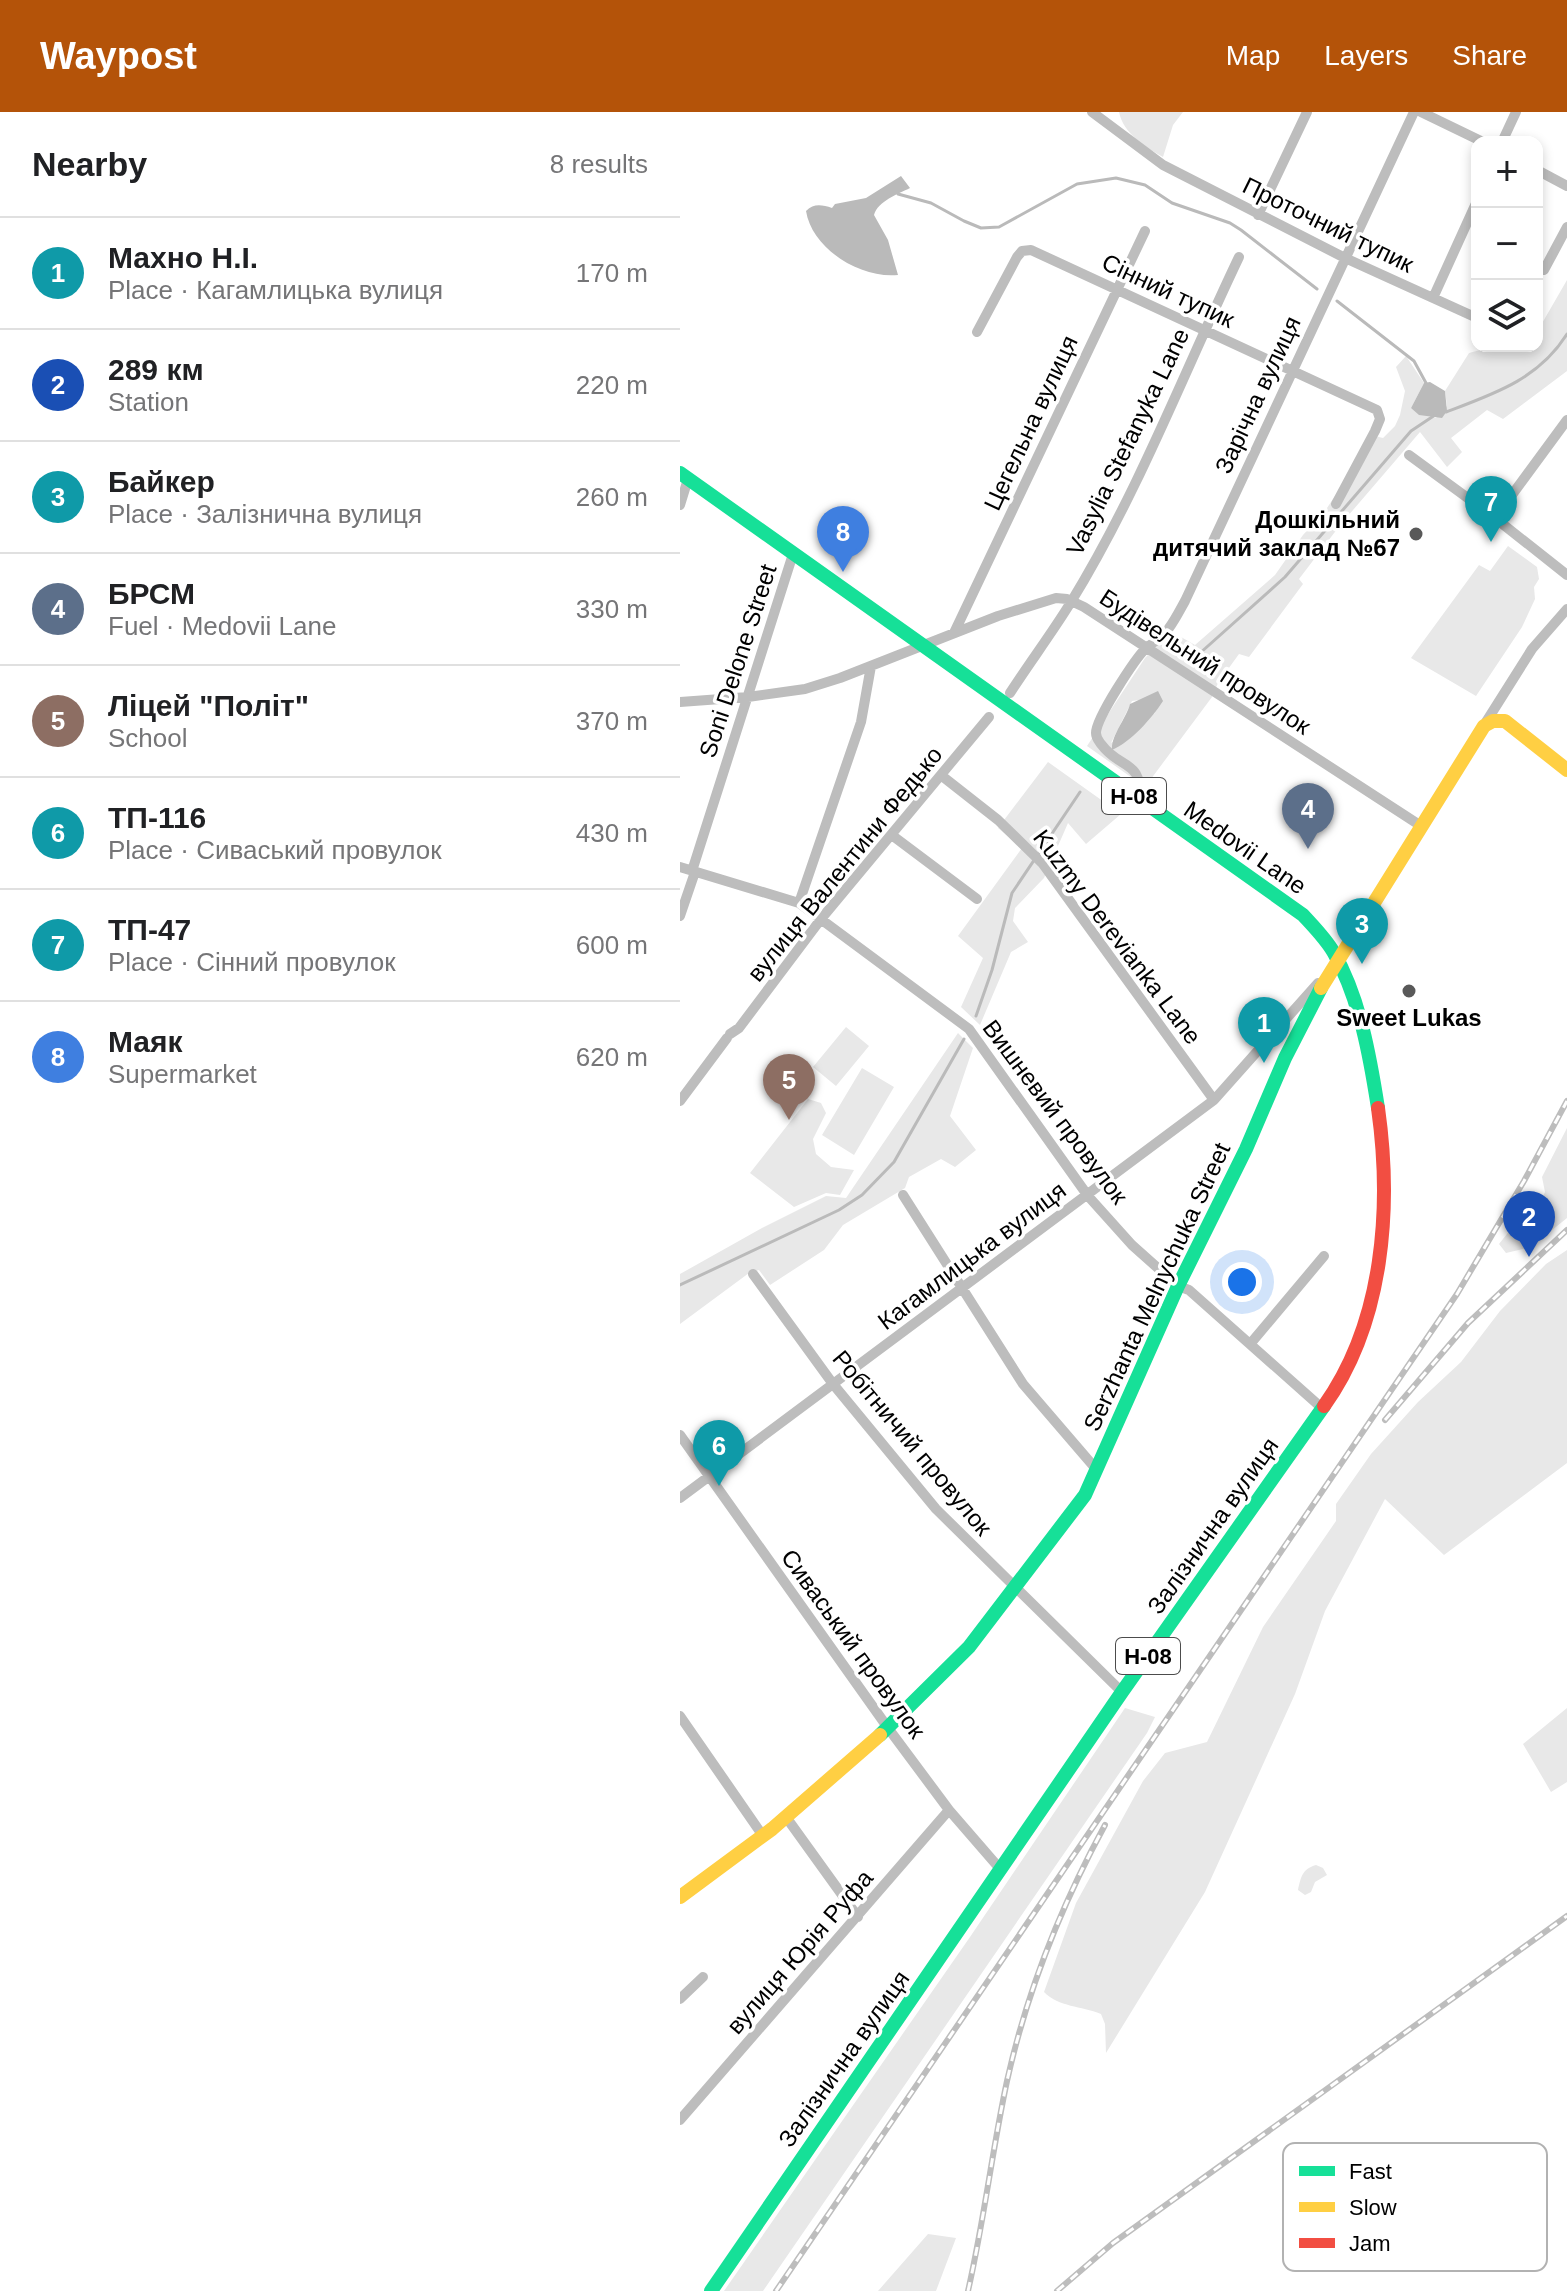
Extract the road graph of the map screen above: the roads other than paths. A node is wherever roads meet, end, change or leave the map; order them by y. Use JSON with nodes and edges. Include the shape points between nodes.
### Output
{"nodes":[{"id":1,"x":1092,"y":112,"type":"edge"},
{"id":2,"x":1307,"y":112,"type":"edge"},
{"id":3,"x":1414,"y":112,"type":"edge"},
{"id":4,"x":1421,"y":112,"type":"edge"},
{"id":5,"x":1516,"y":112,"type":"edge"},
{"id":6,"x":1471,"y":136,"type":"edge"},
{"id":7,"x":1505,"y":136,"type":"edge"},
{"id":8,"x":1543,"y":173,"type":"edge"},
{"id":9,"x":1567,"y":186,"type":"edge"},
{"id":10,"x":1474,"y":208,"type":"edge"},
{"id":11,"x":1258,"y":215,"type":"junction"},
{"id":12,"x":1567,"y":227,"type":"edge"},
{"id":13,"x":1145,"y":231,"type":"dead end"},
{"id":14,"x":1239,"y":257,"type":"dead end"},
{"id":15,"x":1345,"y":258,"type":"junction"},
{"id":16,"x":1544,"y":270,"type":"dead end"},
{"id":17,"x":1117,"y":289,"type":"junction"},
{"id":18,"x":1433,"y":298,"type":"junction"},
{"id":19,"x":1471,"y":315,"type":"edge"},
{"id":20,"x":1204,"y":329,"type":"junction"},
{"id":21,"x":977,"y":332,"type":"dead end"},
{"id":22,"x":1292,"y":370,"type":"junction"},
{"id":23,"x":1567,"y":420,"type":"edge"},
{"id":24,"x":1409,"y":455,"type":"dead end"},
{"id":25,"x":684,"y":476,"type":"edge"},
{"id":26,"x":1336,"y":504,"type":"dead end"},
{"id":27,"x":680,"y":505,"type":"edge"},
{"id":28,"x":1495,"y":518,"type":"junction"},
{"id":29,"x":793,"y":554,"type":"junction"},
{"id":30,"x":1567,"y":575,"type":"edge"},
{"id":31,"x":1072,"y":601,"type":"junction"},
{"id":32,"x":1567,"y":609,"type":"edge"},
{"id":33,"x":954,"y":633,"type":"junction"},
{"id":34,"x":921,"y":646,"type":"junction"},
{"id":35,"x":1147,"y":648,"type":"junction"},
{"id":36,"x":871,"y":666,"type":"junction"},
{"id":37,"x":1010,"y":693,"type":"dead end"},
{"id":38,"x":748,"y":697,"type":"junction"},
{"id":39,"x":680,"y":702,"type":"edge"},
{"id":40,"x":989,"y":717,"type":"dead end"},
{"id":41,"x":1486,"y":722,"type":"junction"},
{"id":42,"x":1567,"y":770,"type":"edge"},
{"id":43,"x":942,"y":776,"type":"junction"},
{"id":44,"x":1140,"y":800,"type":"junction"},
{"id":45,"x":1418,"y":824,"type":"junction"},
{"id":46,"x":893,"y":836,"type":"junction"},
{"id":47,"x":680,"y":867,"type":"edge"},
{"id":48,"x":693,"y":871,"type":"junction"},
{"id":49,"x":977,"y":899,"type":"dead end"},
{"id":50,"x":799,"y":903,"type":"junction"},
{"id":51,"x":680,"y":916,"type":"edge"},
{"id":52,"x":821,"y":919,"type":"junction"},
{"id":53,"x":1337,"y":959,"type":"junction"},
{"id":54,"x":1214,"y":1100,"type":"junction"},
{"id":55,"x":680,"y":1101,"type":"edge"},
{"id":56,"x":903,"y":1195,"type":"dead end"},
{"id":57,"x":1088,"y":1196,"type":"junction"},
{"id":58,"x":1324,"y":1256,"type":"dead end"},
{"id":59,"x":753,"y":1274,"type":"dead end"},
{"id":60,"x":1178,"y":1286,"type":"junction"},
{"id":61,"x":962,"y":1288,"type":"junction"},
{"id":62,"x":1251,"y":1343,"type":"junction"},
{"id":63,"x":833,"y":1384,"type":"junction"},
{"id":64,"x":1323,"y":1409,"type":"junction"},
{"id":65,"x":680,"y":1435,"type":"edge"},
{"id":66,"x":1096,"y":1469,"type":"junction"},
{"id":67,"x":708,"y":1477,"type":"junction"},
{"id":68,"x":680,"y":1498,"type":"edge"},
{"id":69,"x":1015,"y":1589,"type":"junction"},
{"id":70,"x":1122,"y":1692,"type":"junction"},
{"id":71,"x":680,"y":1716,"type":"edge"},
{"id":72,"x":888,"y":1728,"type":"junction"},
{"id":73,"x":949,"y":1810,"type":"junction"},
{"id":74,"x":786,"y":1817,"type":"junction"},
{"id":75,"x":763,"y":1836,"type":"junction"},
{"id":76,"x":1001,"y":1870,"type":"junction"},
{"id":77,"x":680,"y":1897,"type":"edge"},
{"id":78,"x":858,"y":1917,"type":"junction"},
{"id":79,"x":703,"y":1977,"type":"dead end"},
{"id":80,"x":680,"y":1999,"type":"edge"},
{"id":81,"x":680,"y":2120,"type":"edge"},
{"id":82,"x":711,"y":2291,"type":"edge"}],
"edges":[{"from":1,"to":11,"type":"street","name":"Проточний тупик","via":[[1163,165]]},
{"from":2,"to":11,"type":"street"},
{"from":3,"to":15,"type":"street","name":"Зарічна вулиця"},
{"from":4,"to":6,"type":"street"},
{"from":5,"to":7,"type":"street"},
{"from":8,"to":9,"type":"street"},
{"from":10,"to":18,"type":"street"},
{"from":11,"to":15,"type":"street","name":"Проточний тупик"},
{"from":12,"to":16,"type":"street"},
{"from":13,"to":17,"type":"street","name":"Цегельна вулиця"},
{"from":14,"to":20,"type":"street","name":"Vasylia Stefanyka Lane"},
{"from":15,"to":18,"type":"street","name":"Проточний тупик"},
{"from":15,"to":22,"type":"street","name":"Зарічна вулиця"},
{"from":17,"to":20,"type":"street","name":"Сінний тупик"},
{"from":17,"to":21,"type":"street","name":"Сінний тупик","via":[[1031,250],[1022,251]]},
{"from":17,"to":33,"type":"street","name":"Цегельна вулиця"},
{"from":18,"to":19,"type":"street","name":"Проточний тупик"},
{"from":20,"to":22,"type":"street","name":"Сінний тупик"},
{"from":20,"to":31,"type":"street","name":"Vasylia Stefanyka Lane","via":[[1135,483]]},
{"from":22,"to":26,"type":"street","name":"Сінний тупик","via":[[1380,413]]},
{"from":22,"to":35,"type":"street","name":"Зарічна вулиця","via":[[1185,601],[1170,627]]},
{"from":23,"to":28,"type":"street"},
{"from":24,"to":28,"type":"street"},
{"from":25,"to":27,"type":"street"},
{"from":25,"to":29,"type":"main road","number":"Н-08"},
{"from":28,"to":30,"type":"street"},
{"from":29,"to":34,"type":"main road","number":"Н-08"},
{"from":29,"to":38,"type":"street","name":"Soni Delone Street"},
{"from":31,"to":33,"type":"street","name":"Будівельний провулок","via":[[1056,598]]},
{"from":31,"to":35,"type":"street","name":"Будівельний провулок"},
{"from":31,"to":37,"type":"street"},
{"from":32,"to":41,"type":"street","name":"Serzhanta Melnychuka Street","via":[[1532,649]]},
{"from":33,"to":34,"type":"street","name":"Будівельний провулок"},
{"from":34,"to":36,"type":"street","name":"Будівельний провулок"},
{"from":34,"to":44,"type":"main road","name":"Medovii Lane","number":"Н-08"},
{"from":35,"to":44,"type":"street","name":"Зарічна вулиця","via":[[1109,702],[1096,735],[1105,749],[1137,773]]},
{"from":35,"to":45,"type":"street","name":"Будівельний провулок"},
{"from":36,"to":38,"type":"street","name":"Будівельний провулок","via":[[805,689]]},
{"from":36,"to":50,"type":"street","via":[[861,722]]},
{"from":38,"to":39,"type":"street","name":"Будівельний провулок"},
{"from":38,"to":48,"type":"street","name":"Soni Delone Street"},
{"from":40,"to":43,"type":"street","name":"вулиця Валентини Федько"},
{"from":41,"to":42,"type":"main road","via":[[1505,721]]},
{"from":41,"to":45,"type":"main road","name":"Serzhanta Melnychuka Street"},
{"from":43,"to":46,"type":"street","name":"вулиця Валентини Федько"},
{"from":43,"to":54,"type":"street","name":"Kuzmy Derevianka Lane","via":[[1043,864]]},
{"from":44,"to":53,"type":"main road","name":"Medovii Lane","number":"Н-08","via":[[1303,915]]},
{"from":45,"to":53,"type":"main road","name":"Serzhanta Melnychuka Street"},
{"from":46,"to":49,"type":"street"},
{"from":46,"to":52,"type":"street","name":"вулиця Валентини Федько"},
{"from":47,"to":48,"type":"street","name":"Вишневий провулок"},
{"from":48,"to":50,"type":"street","name":"Вишневий провулок"},
{"from":48,"to":51,"type":"street","name":"Soni Delone Street"},
{"from":50,"to":52,"type":"street","name":"Вишневий провулок"},
{"from":52,"to":55,"type":"street","name":"вулиця Валентини Федько"},
{"from":52,"to":57,"type":"street","name":"Вишневий провулок","via":[[973,1032]]},
{"from":53,"to":54,"type":"street","name":"Кагамлицька вулиця"},
{"from":53,"to":60,"type":"main road","name":"Serzhanta Melnychuka Street"},
{"from":53,"to":64,"type":"main road","name":"Залізнична вулиця","number":"Н-08","via":[[1372,1078],[1385,1194],[1383,1236],[1356,1348]]},
{"from":54,"to":57,"type":"street","name":"Кагамлицька вулиця"},
{"from":56,"to":61,"type":"street"},
{"from":57,"to":60,"type":"street","name":"Вишневий провулок"},
{"from":57,"to":61,"type":"street","name":"Кагамлицька вулиця"},
{"from":58,"to":62,"type":"street"},
{"from":59,"to":63,"type":"street","name":"Робітничий провулок"},
{"from":60,"to":62,"type":"street","name":"Вишневий провулок"},
{"from":60,"to":66,"type":"main road","name":"Serzhanta Melnychuka Street"},
{"from":61,"to":63,"type":"street","name":"Кагамлицька вулиця"},
{"from":61,"to":66,"type":"street","via":[[1023,1384]]},
{"from":62,"to":64,"type":"street","name":"Вишневий провулок"},
{"from":63,"to":67,"type":"street","name":"Кагамлицька вулиця"},
{"from":63,"to":69,"type":"street","name":"Робітничий провулок","via":[[936,1509]]},
{"from":64,"to":70,"type":"main road","name":"Залізнична вулиця","number":"Н-08"},
{"from":65,"to":67,"type":"street","name":"Сиваський провулок"},
{"from":66,"to":69,"type":"main road","name":"Serzhanta Melnychuka Street","via":[[1085,1495]]},
{"from":67,"to":68,"type":"street","name":"Кагамлицька вулиця"},
{"from":67,"to":72,"type":"street","name":"Сиваський провулок"},
{"from":69,"to":70,"type":"street","name":"Робітничий провулок"},
{"from":69,"to":72,"type":"main road","name":"Serzhanta Melnychuka Street","via":[[969,1647]]},
{"from":70,"to":76,"type":"main road","name":"Залізнична вулиця","number":"Н-08"},
{"from":71,"to":75,"type":"street"},
{"from":72,"to":73,"type":"street","name":"Сиваський провулок"},
{"from":72,"to":74,"type":"main road","name":"Serzhanta Melnychuka Street"},
{"from":73,"to":76,"type":"street","name":"Сиваський провулок"},
{"from":73,"to":78,"type":"street","name":"вулиця Юрія Руфа"},
{"from":74,"to":75,"type":"main road","name":"Serzhanta Melnychuka Street"},
{"from":74,"to":78,"type":"street"},
{"from":75,"to":77,"type":"main road","name":"Serzhanta Melnychuka Street"},
{"from":76,"to":82,"type":"main road","name":"Залізнична вулиця","number":"Н-08"},
{"from":78,"to":81,"type":"street","name":"вулиця Юрія Руфа"},
{"from":79,"to":80,"type":"street"}]}
